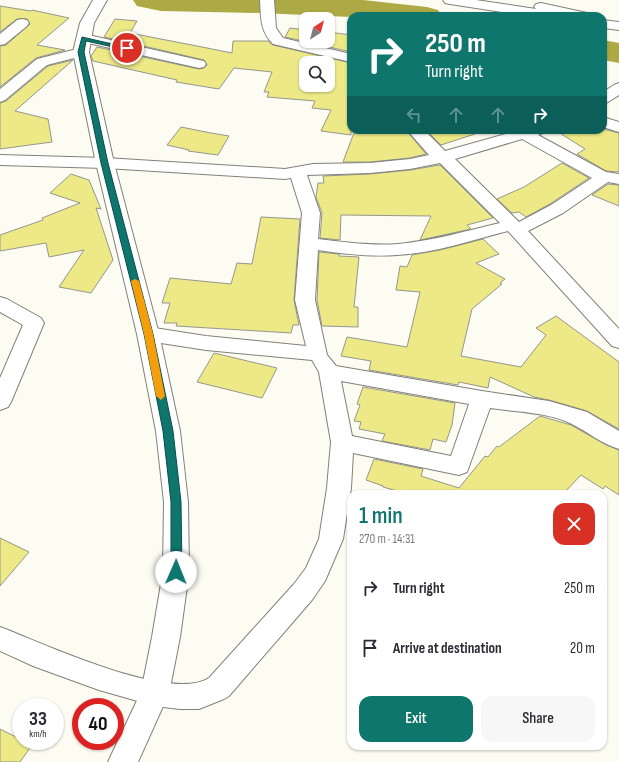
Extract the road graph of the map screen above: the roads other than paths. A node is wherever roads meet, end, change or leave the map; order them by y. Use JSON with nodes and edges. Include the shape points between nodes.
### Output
{"nodes":[{"id":1,"x":267,"y":0,"type":"edge"},
{"id":2,"x":450,"y":0,"type":"edge"},
{"id":3,"x":454,"y":0,"type":"edge"},
{"id":4,"x":489,"y":0,"type":"edge"},
{"id":5,"x":527,"y":2,"type":"edge"},
{"id":6,"x":98,"y":3,"type":"edge"},
{"id":7,"x":529,"y":12,"type":"edge"},
{"id":8,"x":566,"y":12,"type":"edge"},
{"id":9,"x":22,"y":23,"type":"dead end"},
{"id":10,"x":0,"y":41,"type":"edge"},
{"id":11,"x":82,"y":45,"type":"junction"},
{"id":12,"x":347,"y":57,"type":"edge"},
{"id":13,"x":198,"y":64,"type":"dead end"},
{"id":14,"x":619,"y":88,"type":"edge"},
{"id":15,"x":0,"y":97,"type":"edge"},
{"id":16,"x":607,"y":97,"type":"edge"},
{"id":17,"x":607,"y":123,"type":"edge"},
{"id":18,"x":619,"y":127,"type":"edge"},
{"id":19,"x":419,"y":134,"type":"edge"},
{"id":20,"x":523,"y":134,"type":"edge"},
{"id":21,"x":533,"y":134,"type":"edge"},
{"id":22,"x":444,"y":157,"type":"junction"},
{"id":23,"x":0,"y":160,"type":"edge"},
{"id":24,"x":105,"y":163,"type":"junction"},
{"id":25,"x":298,"y":172,"type":"junction"},
{"id":26,"x":601,"y":176,"type":"junction"},
{"id":27,"x":619,"y":179,"type":"edge"},
{"id":28,"x":514,"y":228,"type":"junction"},
{"id":29,"x":308,"y":243,"type":"junction"},
{"id":30,"x":0,"y":303,"type":"edge"},
{"id":31,"x":148,"y":334,"type":"junction"},
{"id":32,"x":618,"y":338,"type":"edge"},
{"id":33,"x":323,"y":363,"type":"junction"},
{"id":34,"x":482,"y":399,"type":"junction"},
{"id":35,"x":0,"y":402,"type":"edge"},
{"id":36,"x":619,"y":441,"type":"edge"},
{"id":37,"x":342,"y":442,"type":"junction"},
{"id":38,"x":0,"y":639,"type":"edge"},
{"id":39,"x":154,"y":693,"type":"junction"},
{"id":40,"x":123,"y":762,"type":"edge"}],
"edges":[{"from":1,"to":12,"type":"street","via":[[268,30],[278,41]]},
{"from":2,"to":3,"type":"street"},
{"from":3,"to":7,"type":"street"},
{"from":4,"to":5,"type":"street"},
{"from":5,"to":8,"type":"street"},
{"from":6,"to":11,"type":"street","via":[[87,23]]},
{"from":9,"to":10,"type":"street"},
{"from":11,"to":13,"type":"street"},
{"from":11,"to":15,"type":"street","via":[[42,62]]},
{"from":11,"to":24,"type":"street"},
{"from":14,"to":16,"type":"street"},
{"from":17,"to":18,"type":"street"},
{"from":19,"to":22,"type":"street","via":[[437,154]]},
{"from":20,"to":22,"type":"street"},
{"from":21,"to":26,"type":"street"},
{"from":22,"to":25,"type":"street","via":[[410,164]]},
{"from":22,"to":28,"type":"street"},
{"from":23,"to":24,"type":"street"},
{"from":24,"to":25,"type":"street","via":[[285,174]]},
{"from":24,"to":31,"type":"street"},
{"from":25,"to":29,"type":"street","via":[[312,213]]},
{"from":26,"to":27,"type":"street"},
{"from":26,"to":28,"type":"street","via":[[600,181],[557,209]]},
{"from":28,"to":29,"type":"street","via":[[410,248],[381,250]]},
{"from":28,"to":32,"type":"street"},
{"from":29,"to":33,"type":"street","via":[[304,300]]},
{"from":30,"to":35,"type":"street","via":[[34,324]]},
{"from":31,"to":33,"type":"street"},
{"from":31,"to":39,"type":"street","via":[[168,431],[176,502],[176,572]]},
{"from":33,"to":34,"type":"street"},
{"from":33,"to":37,"type":"street"},
{"from":34,"to":36,"type":"street","via":[[549,409],[579,418]]},
{"from":34,"to":37,"type":"street","via":[[459,466]]},
{"from":37,"to":39,"type":"street","via":[[339,488],[331,539],[316,574],[303,592],[219,687],[199,696]]},
{"from":38,"to":39,"type":"street","via":[[72,668]]},
{"from":39,"to":40,"type":"street"}]}
